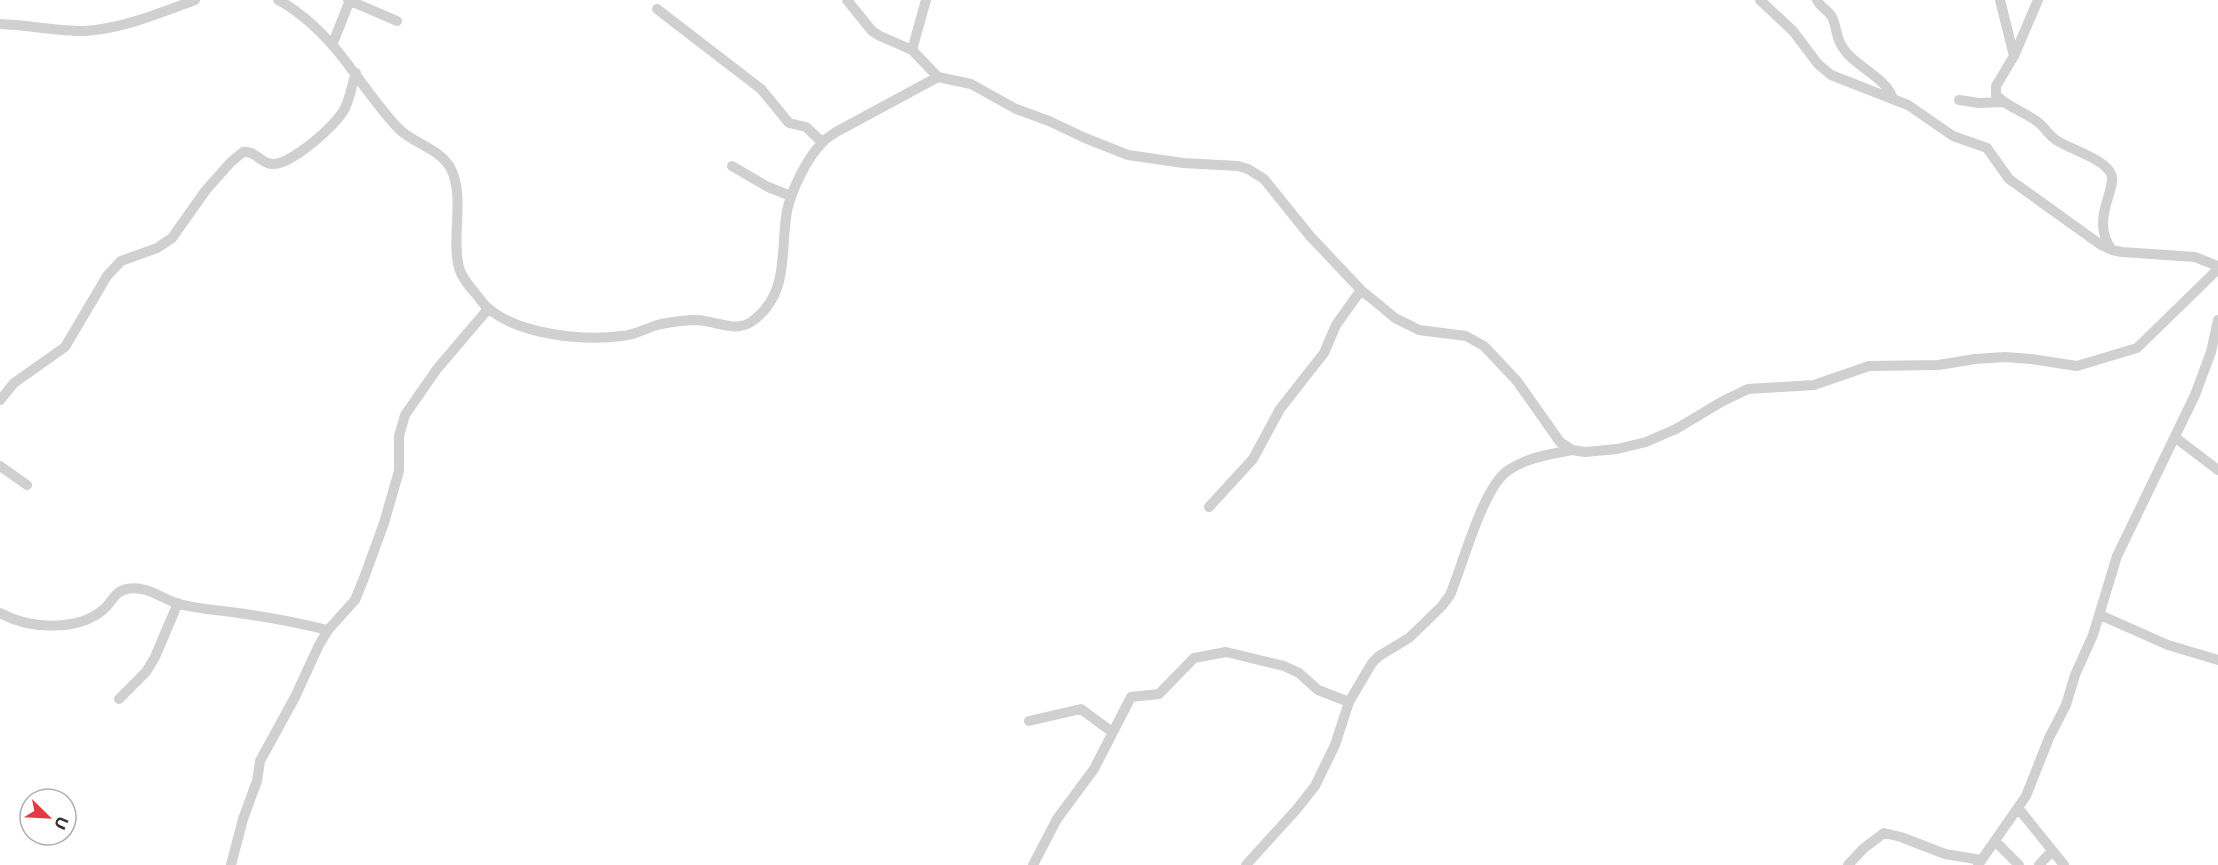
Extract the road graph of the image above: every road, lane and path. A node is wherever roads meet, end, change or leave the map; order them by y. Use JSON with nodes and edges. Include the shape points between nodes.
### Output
{"nodes":[{"id":1,"x":195,"y":0,"type":"edge"},
{"id":2,"x":278,"y":0,"type":"edge"},
{"id":3,"x":350,"y":0,"type":"edge"},
{"id":4,"x":848,"y":0,"type":"edge"},
{"id":5,"x":926,"y":0,"type":"edge"},
{"id":6,"x":1760,"y":0,"type":"edge"},
{"id":7,"x":1817,"y":0,"type":"edge"},
{"id":8,"x":2000,"y":0,"type":"edge"},
{"id":9,"x":2038,"y":0,"type":"edge"},
{"id":10,"x":657,"y":9,"type":"dead end"},
{"id":11,"x":397,"y":21,"type":"dead end"},
{"id":12,"x":0,"y":24,"type":"edge"},
{"id":13,"x":333,"y":43,"type":"junction"},
{"id":14,"x":912,"y":50,"type":"junction"},
{"id":15,"x":2014,"y":56,"type":"junction"},
{"id":16,"x":356,"y":73,"type":"junction"},
{"id":17,"x":938,"y":77,"type":"junction"},
{"id":18,"x":1893,"y":99,"type":"junction"},
{"id":19,"x":1959,"y":100,"type":"dead end"},
{"id":20,"x":2004,"y":102,"type":"junction"},
{"id":21,"x":822,"y":142,"type":"junction"},
{"id":22,"x":732,"y":166,"type":"dead end"},
{"id":23,"x":791,"y":196,"type":"junction"},
{"id":24,"x":2112,"y":250,"type":"junction"},
{"id":25,"x":2216,"y":270,"type":"edge"},
{"id":26,"x":1361,"y":290,"type":"junction"},
{"id":27,"x":488,"y":309,"type":"junction"},
{"id":28,"x":2218,"y":320,"type":"edge"},
{"id":29,"x":0,"y":400,"type":"edge"},
{"id":30,"x":2176,"y":438,"type":"junction"},
{"id":31,"x":1572,"y":450,"type":"junction"},
{"id":32,"x":0,"y":466,"type":"edge"},
{"id":33,"x":2218,"y":470,"type":"edge"},
{"id":34,"x":27,"y":485,"type":"dead end"},
{"id":35,"x":1209,"y":507,"type":"dead end"},
{"id":36,"x":178,"y":603,"type":"junction"},
{"id":37,"x":0,"y":613,"type":"edge"},
{"id":38,"x":2100,"y":615,"type":"junction"},
{"id":39,"x":328,"y":630,"type":"junction"},
{"id":40,"x":2218,"y":660,"type":"edge"},
{"id":41,"x":119,"y":699,"type":"dead end"},
{"id":42,"x":1349,"y":702,"type":"junction"},
{"id":43,"x":1029,"y":721,"type":"dead end"},
{"id":44,"x":1112,"y":732,"type":"junction"},
{"id":45,"x":2018,"y":808,"type":"junction"},
{"id":46,"x":1995,"y":842,"type":"junction"},
{"id":47,"x":2051,"y":852,"type":"junction"},
{"id":48,"x":1980,"y":863,"type":"edge"},
{"id":49,"x":231,"y":865,"type":"edge"},
{"id":50,"x":1033,"y":865,"type":"edge"},
{"id":51,"x":1246,"y":865,"type":"edge"},
{"id":52,"x":1848,"y":865,"type":"edge"},
{"id":53,"x":2019,"y":865,"type":"edge"},
{"id":54,"x":2038,"y":865,"type":"edge"},
{"id":55,"x":2064,"y":865,"type":"edge"}],
"edges":[{"from":1,"to":12,"type":"street","via":[[99,29]]},
{"from":2,"to":13,"type":"street"},
{"from":3,"to":11,"type":"street"},
{"from":3,"to":13,"type":"street"},
{"from":4,"to":14,"type":"street","via":[[872,31]]},
{"from":5,"to":14,"type":"street"},
{"from":6,"to":18,"type":"street","via":[[1830,75]]},
{"from":7,"to":18,"type":"street","via":[[1832,16],[1842,47],[1888,89]]},
{"from":8,"to":15,"type":"street"},
{"from":9,"to":15,"type":"street"},
{"from":10,"to":21,"type":"street","via":[[761,89],[789,123],[806,127]]},
{"from":13,"to":16,"type":"street"},
{"from":14,"to":17,"type":"street"},
{"from":15,"to":20,"type":"street","via":[[1995,90]]},
{"from":16,"to":27,"type":"street","via":[[399,129],[437,153],[450,168],[455,182],[458,266],[466,283]]},
{"from":16,"to":29,"type":"street","via":[[345,109],[333,124],[279,163],[243,152],[206,190],[172,238],[121,261],[107,276],[65,347],[14,382]]},
{"from":17,"to":21,"type":"street"},
{"from":17,"to":26,"type":"street","via":[[971,84],[1016,109],[1128,155],[1238,166],[1257,173]]},
{"from":18,"to":24,"type":"street","via":[[1953,136],[1987,148],[2009,179]]},
{"from":19,"to":20,"type":"street","via":[[1979,104]]},
{"from":20,"to":24,"type":"street","via":[[2111,173],[2103,220],[2105,238]]},
{"from":21,"to":23,"type":"street"},
{"from":22,"to":23,"type":"street"},
{"from":23,"to":27,"type":"street","via":[[781,278],[768,304],[748,325],[734,327],[696,320],[662,324],[624,336],[572,338],[518,324]]},
{"from":24,"to":25,"type":"street","via":[[2204,259]]},
{"from":25,"to":31,"type":"street","via":[[2137,348],[2076,366],[2005,357],[1938,365],[1869,366],[1814,385],[1748,389],[1646,442],[1596,452]]},
{"from":26,"to":31,"type":"street","via":[[1410,326],[1466,336],[1484,346],[1534,402],[1553,434]]},
{"from":26,"to":35,"type":"street","via":[[1336,325],[1324,352],[1280,409],[1253,459]]},
{"from":27,"to":39,"type":"street","via":[[437,369],[405,415],[399,436],[399,471],[384,523],[357,596]]},
{"from":28,"to":30,"type":"street","via":[[2210,355]]},
{"from":30,"to":33,"type":"street"},
{"from":30,"to":38,"type":"street","via":[[2117,556]]},
{"from":31,"to":42,"type":"street","via":[[1523,463],[1499,479],[1480,515],[1450,595],[1409,638],[1372,663]]},
{"from":32,"to":34,"type":"street"},
{"from":36,"to":37,"type":"street","via":[[135,588],[119,592],[103,610],[72,625],[22,622]]},
{"from":36,"to":39,"type":"street"},
{"from":36,"to":41,"type":"street","via":[[156,657]]},
{"from":38,"to":40,"type":"street","via":[[2168,645]]},
{"from":38,"to":45,"type":"street","via":[[2066,705]]},
{"from":39,"to":49,"type":"street","via":[[261,761]]},
{"from":42,"to":44,"type":"street","via":[[1318,690],[1284,666],[1220,653],[1194,658],[1159,694],[1133,696]]},
{"from":42,"to":51,"type":"street","via":[[1335,745],[1315,786]]},
{"from":43,"to":44,"type":"street","via":[[1081,708]]},
{"from":44,"to":50,"type":"street","via":[[1094,769],[1057,819]]},
{"from":45,"to":46,"type":"street"},
{"from":45,"to":47,"type":"street"},
{"from":46,"to":48,"type":"street"},
{"from":46,"to":53,"type":"street"},
{"from":47,"to":54,"type":"street"},
{"from":47,"to":55,"type":"street"},
{"from":48,"to":52,"type":"street","via":[[1884,833]]}]}
